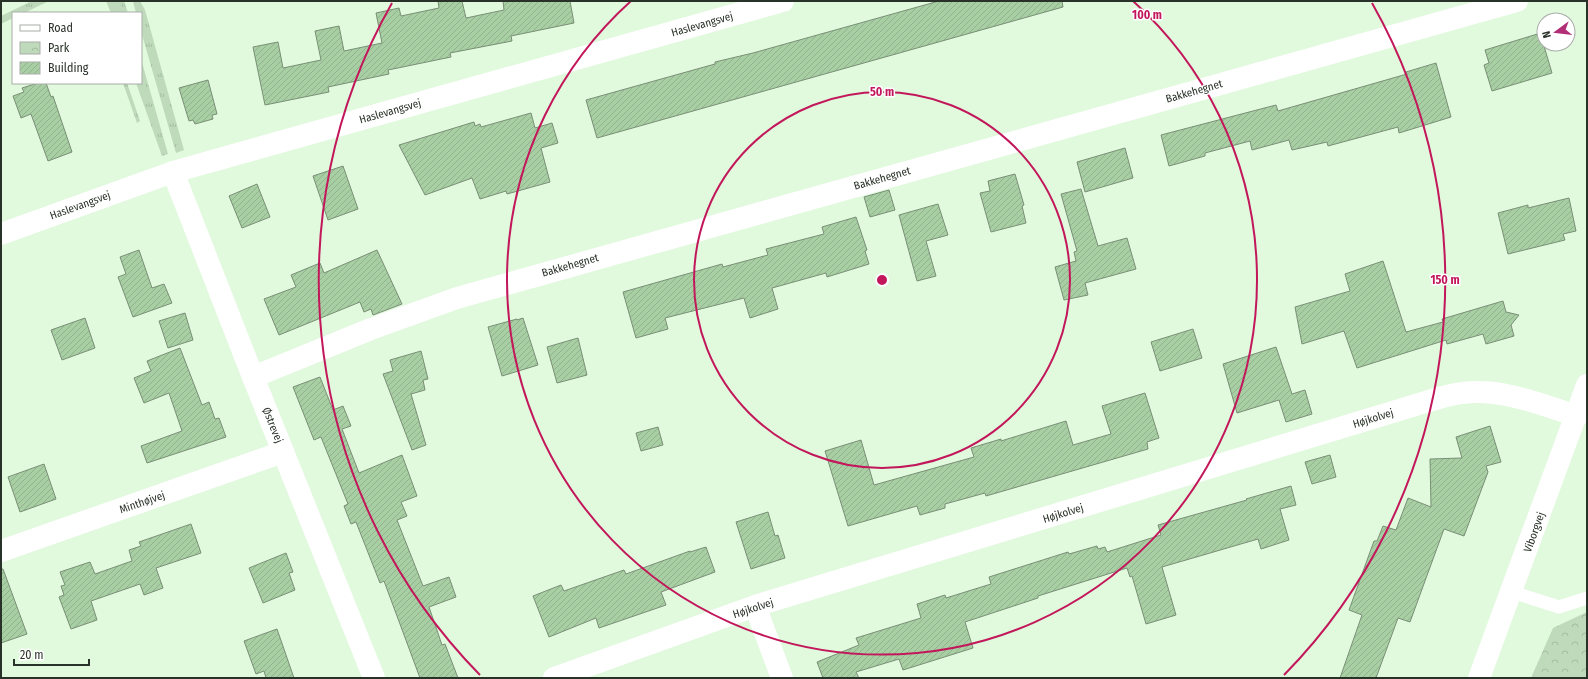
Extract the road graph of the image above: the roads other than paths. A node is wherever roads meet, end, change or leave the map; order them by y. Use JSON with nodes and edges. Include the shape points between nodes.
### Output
{"nodes":[{"id":1,"x":783,"y":1,"type":"edge"},
{"id":2,"x":1517,"y":1,"type":"edge"},
{"id":3,"x":173,"y":172,"type":"junction"},
{"id":4,"x":1,"y":234,"type":"edge"},
{"id":5,"x":253,"y":377,"type":"junction"},
{"id":6,"x":1587,"y":385,"type":"edge"},
{"id":7,"x":1582,"y":417,"type":"edge"},
{"id":8,"x":283,"y":452,"type":"junction"},
{"id":9,"x":1,"y":551,"type":"edge"},
{"id":10,"x":1512,"y":592,"type":"junction"},
{"id":11,"x":1587,"y":598,"type":"edge"},
{"id":12,"x":755,"y":606,"type":"junction"},
{"id":13,"x":374,"y":678,"type":"edge"},
{"id":14,"x":554,"y":678,"type":"edge"},
{"id":15,"x":782,"y":678,"type":"edge"},
{"id":16,"x":1479,"y":678,"type":"edge"}],
"edges":[{"from":1,"to":3,"type":"street","name":"Haslevangsvej"},
{"from":2,"to":5,"type":"street","name":"Bakkehegnet","via":[[456,298]]},
{"from":3,"to":4,"type":"street","name":"Haslevangsvej"},
{"from":3,"to":5,"type":"street","name":"Østrevej"},
{"from":5,"to":8,"type":"street","name":"Østrevej"},
{"from":6,"to":7,"type":"street","name":"Viborgvej"},
{"from":7,"to":10,"type":"street","name":"Viborgvej"},
{"from":7,"to":12,"type":"street","name":"Højkolvej","via":[[1521,398],[1488,392],[1462,393]]},
{"from":8,"to":9,"type":"street","name":"Minthøjvej"},
{"from":8,"to":13,"type":"street","name":"Østrevej"},
{"from":10,"to":11,"type":"lane","via":[[1559,607]]},
{"from":10,"to":16,"type":"street","name":"Viborgvej"},
{"from":12,"to":14,"type":"street","name":"Højkolvej"},
{"from":12,"to":15,"type":"street"}]}
